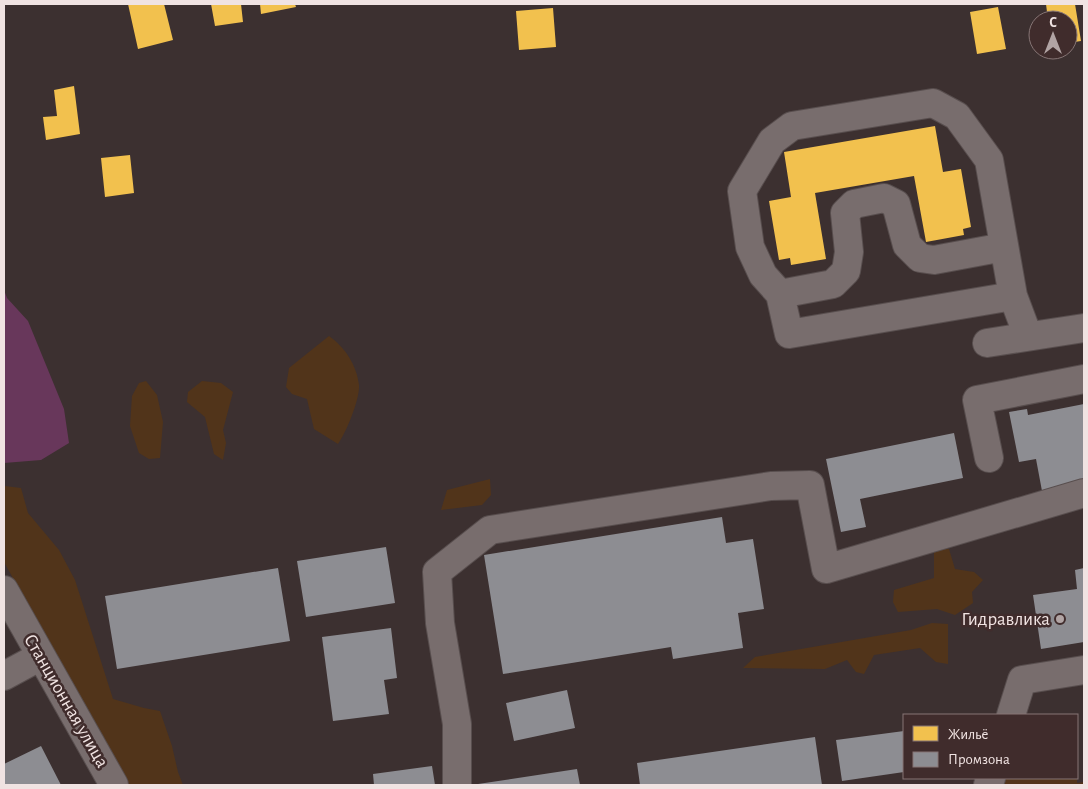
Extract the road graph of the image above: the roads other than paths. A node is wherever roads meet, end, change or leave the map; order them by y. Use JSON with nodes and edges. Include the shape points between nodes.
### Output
{"nodes":[{"id":1,"x":1004,"y":247,"type":"junction"},
{"id":2,"x":780,"y":294,"type":"junction"},
{"id":3,"x":1013,"y":296,"type":"junction"},
{"id":4,"x":1084,"y":328,"type":"edge"},
{"id":5,"x":1028,"y":336,"type":"junction"},
{"id":6,"x":987,"y":343,"type":"dead end"},
{"id":7,"x":1084,"y":379,"type":"edge"},
{"id":8,"x":989,"y":458,"type":"dead end"},
{"id":9,"x":1084,"y":493,"type":"edge"},
{"id":10,"x":4,"y":590,"type":"edge"},
{"id":11,"x":41,"y":656,"type":"junction"},
{"id":12,"x":1084,"y":670,"type":"edge"},
{"id":13,"x":4,"y":676,"type":"edge"},
{"id":14,"x":1011,"y":714,"type":"edge"},
{"id":15,"x":114,"y":785,"type":"edge"},
{"id":16,"x":457,"y":785,"type":"edge"}],
"edges":[{"from":1,"to":2,"type":"street","via":[[934,260],[920,258],[907,245],[896,204],[884,198],[854,204],[845,213],[850,252],[846,271],[833,284]]},
{"from":1,"to":2,"type":"street","via":[[989,160],[957,116],[933,103],[792,126],[772,141],[742,191],[750,247],[763,275]]},
{"from":1,"to":3,"type":"street"},
{"from":2,"to":3,"type":"street","via":[[789,334]]},
{"from":3,"to":5,"type":"street"},
{"from":4,"to":5,"type":"street"},
{"from":5,"to":6,"type":"street"},
{"from":7,"to":8,"type":"street","via":[[977,400]]},
{"from":9,"to":16,"type":"street","via":[[826,569],[810,484],[771,486],[490,530],[437,572],[440,623],[457,724]]},
{"from":10,"to":11,"type":"street","name":"Станционная улица"},
{"from":11,"to":13,"type":"street"},
{"from":11,"to":15,"type":"street","name":"Станционная улица"},
{"from":12,"to":14,"type":"street","via":[[1022,680]]}]}
